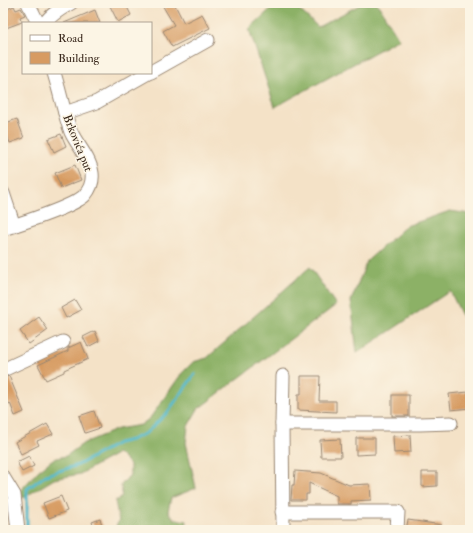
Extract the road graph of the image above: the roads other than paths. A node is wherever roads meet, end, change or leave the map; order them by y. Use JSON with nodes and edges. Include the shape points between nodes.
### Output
{"nodes":[{"id":1,"x":28,"y":3,"type":"edge"},
{"id":2,"x":71,"y":3,"type":"edge"},
{"id":3,"x":38,"y":22,"type":"edge"},
{"id":4,"x":46,"y":22,"type":"edge"},
{"id":5,"x":208,"y":40,"type":"dead end"},
{"id":6,"x":152,"y":71,"type":"edge"},
{"id":7,"x":54,"y":74,"type":"edge"},
{"id":8,"x":146,"y":74,"type":"edge"},
{"id":9,"x":66,"y":113,"type":"junction"},
{"id":10,"x":3,"y":193,"type":"edge"},
{"id":11,"x":9,"y":227,"type":"edge"},
{"id":12,"x":63,"y":342,"type":"dead end"},
{"id":13,"x":3,"y":370,"type":"edge"},
{"id":14,"x":283,"y":376,"type":"dead end"},
{"id":15,"x":451,"y":423,"type":"dead end"},
{"id":16,"x":282,"y":424,"type":"junction"},
{"id":17,"x":3,"y":477,"type":"edge"},
{"id":18,"x":282,"y":512,"type":"junction"},
{"id":19,"x":18,"y":530,"type":"edge"},
{"id":20,"x":283,"y":530,"type":"edge"},
{"id":21,"x":397,"y":530,"type":"edge"}],
"edges":[{"from":1,"to":3,"type":"street"},
{"from":2,"to":4,"type":"street"},
{"from":5,"to":6,"type":"street"},
{"from":7,"to":9,"type":"street","name":"Brkovića put"},
{"from":8,"to":9,"type":"street","via":[[97,102]]},
{"from":9,"to":11,"type":"street","name":"Brkovića put","via":[[72,132],[92,171],[90,186],[79,199]]},
{"from":10,"to":11,"type":"street"},
{"from":12,"to":13,"type":"street"},
{"from":14,"to":16,"type":"street"},
{"from":15,"to":16,"type":"street"},
{"from":16,"to":18,"type":"street"},
{"from":17,"to":19,"type":"street","via":[[14,495]]},
{"from":18,"to":20,"type":"street"},
{"from":18,"to":21,"type":"street","via":[[398,512]]}]}
